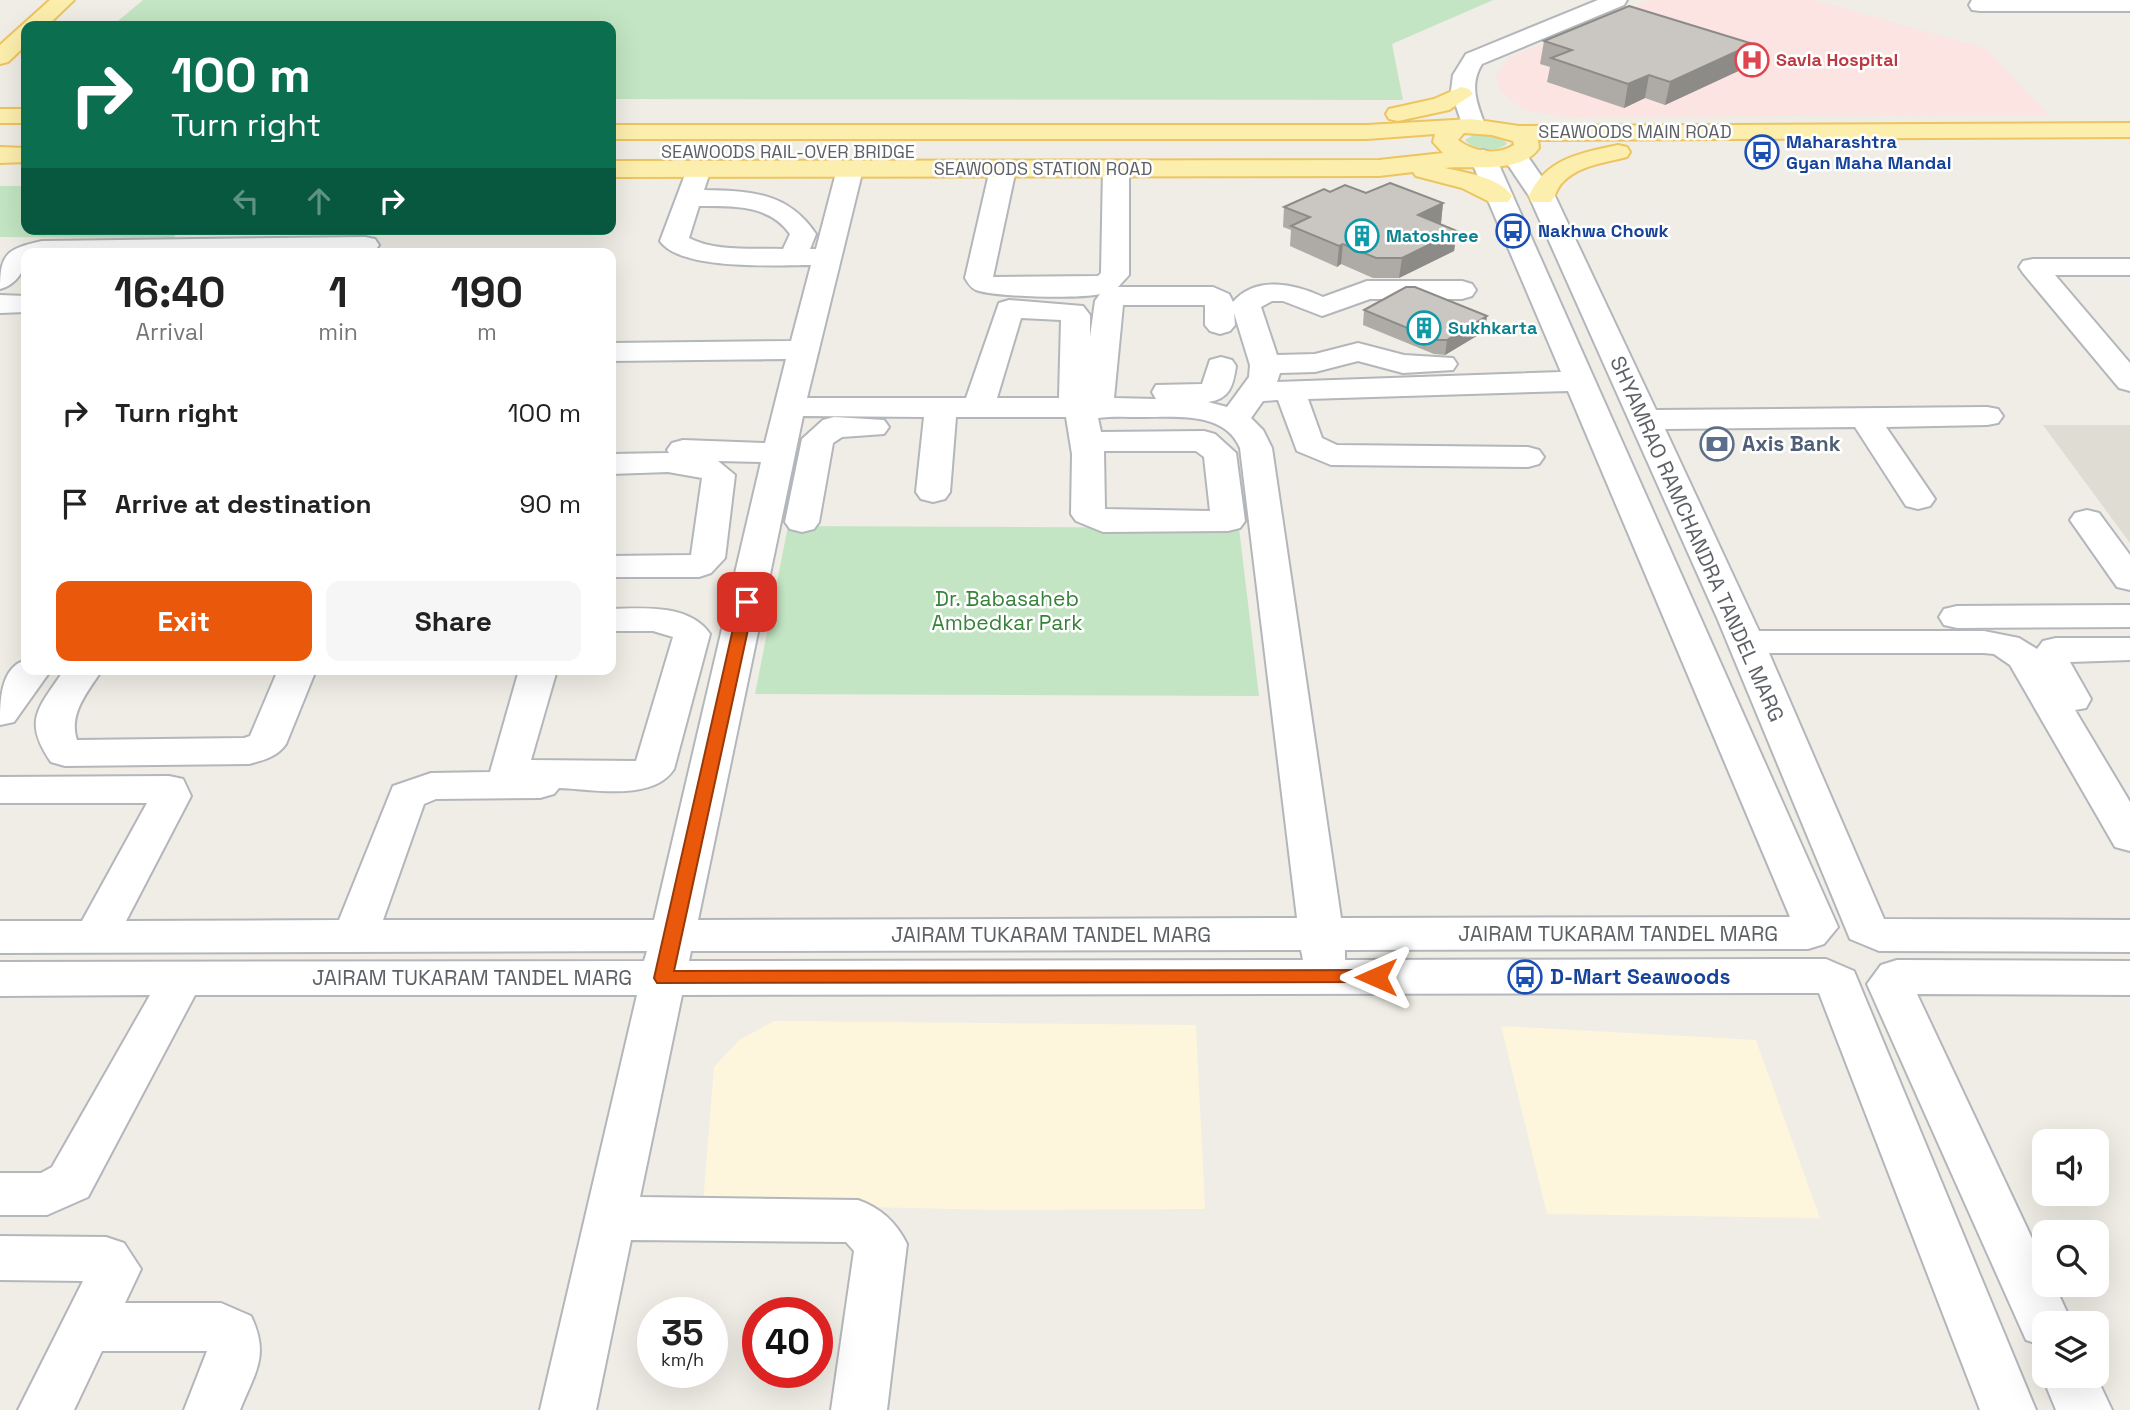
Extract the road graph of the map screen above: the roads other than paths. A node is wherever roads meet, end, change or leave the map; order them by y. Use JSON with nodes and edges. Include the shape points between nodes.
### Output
{"nodes":[{"id":1,"x":64,"y":0,"type":"edge"},
{"id":2,"x":1616,"y":0,"type":"edge"},
{"id":3,"x":1980,"y":5,"type":"dead end"},
{"id":4,"x":2130,"y":5,"type":"edge"},
{"id":5,"x":40,"y":21,"type":"edge"},
{"id":6,"x":21,"y":38,"type":"edge"},
{"id":7,"x":0,"y":57,"type":"edge"},
{"id":8,"x":1461,"y":94,"type":"junction"},
{"id":9,"x":0,"y":116,"type":"edge"},
{"id":10,"x":21,"y":116,"type":"edge"},
{"id":11,"x":616,"y":116,"type":"edge"},
{"id":12,"x":1361,"y":116,"type":"junction"},
{"id":13,"x":1464,"y":127,"type":"junction"},
{"id":14,"x":2130,"y":130,"type":"edge"},
{"id":15,"x":0,"y":132,"type":"edge"},
{"id":16,"x":21,"y":132,"type":"edge"},
{"id":17,"x":616,"y":132,"type":"edge"},
{"id":18,"x":970,"y":141,"type":"junction"},
{"id":19,"x":1497,"y":152,"type":"junction"},
{"id":20,"x":1618,"y":152,"type":"junction"},
{"id":21,"x":2130,"y":152,"type":"edge"},
{"id":22,"x":616,"y":153,"type":"edge"},
{"id":23,"x":0,"y":155,"type":"edge"},
{"id":24,"x":21,"y":155,"type":"edge"},
{"id":25,"x":1379,"y":168,"type":"junction"},
{"id":26,"x":616,"y":169,"type":"edge"},
{"id":27,"x":698,"y":169,"type":"junction"},
{"id":28,"x":850,"y":169,"type":"junction"},
{"id":29,"x":1003,"y":169,"type":"junction"},
{"id":30,"x":1116,"y":169,"type":"junction"},
{"id":31,"x":0,"y":170,"type":"edge"},
{"id":32,"x":21,"y":170,"type":"edge"},
{"id":33,"x":1499,"y":196,"type":"junction"},
{"id":34,"x":1542,"y":196,"type":"junction"},
{"id":35,"x":690,"y":198,"type":"junction"},
{"id":36,"x":332,"y":235,"type":"edge"},
{"id":37,"x":367,"y":241,"type":"edge"},
{"id":38,"x":83,"y":248,"type":"edge"},
{"id":39,"x":810,"y":257,"type":"junction"},
{"id":40,"x":21,"y":258,"type":"edge"},
{"id":41,"x":2130,"y":267,"type":"edge"},
{"id":42,"x":0,"y":281,"type":"edge"},
{"id":43,"x":1462,"y":290,"type":"dead end"},
{"id":44,"x":1220,"y":325,"type":"dead end"},
{"id":45,"x":804,"y":350,"type":"junction"},
{"id":46,"x":616,"y":352,"type":"edge"},
{"id":47,"x":1485,"y":363,"type":"dead end"},
{"id":48,"x":1221,"y":366,"type":"dead end"},
{"id":49,"x":1259,"y":378,"type":"junction"},
{"id":50,"x":1579,"y":381,"type":"junction"},
{"id":51,"x":2130,"y":382,"type":"edge"},
{"id":52,"x":1290,"y":391,"type":"junction"},
{"id":53,"x":789,"y":407,"type":"junction"},
{"id":54,"x":978,"y":408,"type":"junction"},
{"id":55,"x":1079,"y":415,"type":"junction"},
{"id":56,"x":1987,"y":416,"type":"dead end"},
{"id":57,"x":1864,"y":417,"type":"junction"},
{"id":58,"x":940,"y":418,"type":"junction"},
{"id":59,"x":1644,"y":419,"type":"junction"},
{"id":60,"x":1233,"y":420,"type":"junction"},
{"id":61,"x":616,"y":449,"type":"edge"},
{"id":62,"x":780,"y":453,"type":"junction"},
{"id":63,"x":1528,"y":457,"type":"dead end"},
{"id":64,"x":616,"y":464,"type":"edge"},
{"id":65,"x":933,"y":492,"type":"dead end"},
{"id":66,"x":1918,"y":499,"type":"dead end"},
{"id":67,"x":1063,"y":520,"type":"dead end"},
{"id":68,"x":2087,"y":520,"type":"dead end"},
{"id":69,"x":803,"y":522,"type":"dead end"},
{"id":70,"x":1228,"y":522,"type":"junction"},
{"id":71,"x":1267,"y":523,"type":"junction"},
{"id":72,"x":616,"y":566,"type":"edge"},
{"id":73,"x":616,"y":576,"type":"edge"},
{"id":74,"x":752,"y":576,"type":"junction"},
{"id":75,"x":2130,"y":579,"type":"edge"},
{"id":76,"x":2130,"y":616,"type":"edge"},
{"id":77,"x":616,"y":620,"type":"edge"},
{"id":78,"x":1741,"y":631,"type":"junction"},
{"id":79,"x":2130,"y":649,"type":"edge"},
{"id":80,"x":29,"y":675,"type":"edge"},
{"id":81,"x":80,"y":675,"type":"edge"},
{"id":82,"x":295,"y":675,"type":"edge"},
{"id":83,"x":536,"y":675,"type":"edge"},
{"id":84,"x":723,"y":709,"type":"junction"},
{"id":85,"x":671,"y":710,"type":"junction"},
{"id":86,"x":0,"y":713,"type":"edge"},
{"id":87,"x":706,"y":783,"type":"junction"},
{"id":88,"x":0,"y":790,"type":"edge"},
{"id":89,"x":2130,"y":806,"type":"edge"},
{"id":90,"x":2130,"y":837,"type":"edge"},
{"id":91,"x":1812,"y":930,"type":"junction"},
{"id":92,"x":1873,"y":931,"type":"junction"},
{"id":93,"x":673,"y":935,"type":"junction"},
{"id":94,"x":96,"y":936,"type":"junction"},
{"id":95,"x":355,"y":936,"type":"junction"},
{"id":96,"x":2130,"y":936,"type":"edge"},
{"id":97,"x":0,"y":937,"type":"edge"},
{"id":98,"x":1324,"y":956,"type":"junction"},
{"id":99,"x":182,"y":978,"type":"junction"},
{"id":100,"x":663,"y":978,"type":"junction"},
{"id":101,"x":2130,"y":978,"type":"edge"},
{"id":102,"x":0,"y":979,"type":"edge"},
{"id":103,"x":1832,"y":979,"type":"junction"},
{"id":104,"x":1894,"y":980,"type":"junction"},
{"id":105,"x":0,"y":1194,"type":"edge"},
{"id":106,"x":610,"y":1218,"type":"junction"},
{"id":107,"x":0,"y":1258,"type":"edge"},
{"id":108,"x":2040,"y":1311,"type":"edge"},
{"id":109,"x":87,"y":1326,"type":"junction"},
{"id":110,"x":2074,"y":1388,"type":"edge"},
{"id":111,"x":46,"y":1410,"type":"edge"},
{"id":112,"x":212,"y":1410,"type":"edge"},
{"id":113,"x":568,"y":1410,"type":"edge"},
{"id":114,"x":859,"y":1410,"type":"edge"},
{"id":115,"x":2008,"y":1410,"type":"edge"},
{"id":116,"x":2084,"y":1410,"type":"edge"}],
"edges":[{"from":1,"to":5,"type":"main road"},
{"from":2,"to":8,"type":"street","via":[[1486,52],[1468,66]]},
{"from":3,"to":4,"type":"street"},
{"from":6,"to":7,"type":"main road"},
{"from":8,"to":12,"type":"main road","via":[[1428,108]]},
{"from":8,"to":13,"type":"street"},
{"from":9,"to":10,"type":"main road"},
{"from":11,"to":12,"type":"main road"},
{"from":12,"to":13,"type":"main road"},
{"from":13,"to":18,"type":"main road","name":"SEAWOODS RAIL-OVER BRIDGE"},
{"from":13,"to":19,"type":"main road","via":[[1497,127]]},
{"from":13,"to":19,"type":"main road","via":[[1448,132],[1445,142]]},
{"from":14,"to":19,"type":"main road","name":"SEAWOODS MAIN ROAD"},
{"from":15,"to":16,"type":"main road"},
{"from":17,"to":18,"type":"main road","name":"SEAWOODS RAIL-OVER BRIDGE"},
{"from":18,"to":19,"type":"main road","name":"SEAWOODS RAIL-OVER BRIDGE"},
{"from":18,"to":22,"type":"main road","name":"SEAWOODS RAIL-OVER BRIDGE"},
{"from":19,"to":20,"type":"main road","name":"SEAWOODS MAIN ROAD"},
{"from":19,"to":25,"type":"main road","name":"SEAWOODS STATION ROAD"},
{"from":19,"to":33,"type":"street","name":"SHYAMRAO RAMCHANDRA TANDEL MARG"},
{"from":19,"to":34,"type":"street","name":"SHYAMRAO RAMCHANDRA TANDEL MARG"},
{"from":20,"to":21,"type":"main road","name":"SEAWOODS MAIN ROAD"},
{"from":20,"to":34,"type":"main road","via":[[1558,172]]},
{"from":23,"to":24,"type":"main road"},
{"from":25,"to":30,"type":"main road","name":"SEAWOODS STATION ROAD"},
{"from":25,"to":33,"type":"main road","via":[[1453,177]]},
{"from":26,"to":27,"type":"main road","name":"SEAWOODS STATION ROAD"},
{"from":27,"to":28,"type":"main road","name":"SEAWOODS STATION ROAD"},
{"from":27,"to":35,"type":"street"},
{"from":28,"to":29,"type":"main road","name":"SEAWOODS STATION ROAD"},
{"from":28,"to":39,"type":"street"},
{"from":29,"to":30,"type":"main road","name":"SEAWOODS STATION ROAD"},
{"from":29,"to":30,"type":"street","via":[[979,278],[998,286],[1094,287],[1115,275]]},
{"from":31,"to":32,"type":"main road"},
{"from":33,"to":50,"type":"street","name":"SHYAMRAO RAMCHANDRA TANDEL MARG"},
{"from":34,"to":59,"type":"street","name":"SHYAMRAO RAMCHANDRA TANDEL MARG"},
{"from":35,"to":39,"type":"street","via":[[743,199],[776,208],[798,223]]},
{"from":35,"to":39,"type":"street","via":[[674,241],[677,244],[703,254]]},
{"from":36,"to":37,"type":"street"},
{"from":37,"to":38,"type":"street"},
{"from":39,"to":45,"type":"street"},
{"from":40,"to":42,"type":"street"},
{"from":41,"to":51,"type":"street","via":[[2033,267]]},
{"from":43,"to":49,"type":"street","via":[[1367,290],[1322,307],[1294,292],[1261,295],[1246,305]]},
{"from":44,"to":55,"type":"street","via":[[1219,300],[1213,296],[1114,296]]},
{"from":45,"to":46,"type":"street"},
{"from":45,"to":53,"type":"street"},
{"from":47,"to":49,"type":"street","via":[[1403,364],[1358,352]]},
{"from":48,"to":55,"type":"street","via":[[1217,388],[1210,393]]},
{"from":49,"to":52,"type":"street"},
{"from":49,"to":60,"type":"street"},
{"from":50,"to":52,"type":"street"},
{"from":50,"to":91,"type":"street","name":"SHYAMRAO RAMCHANDRA TANDEL MARG"},
{"from":52,"to":63,"type":"street","via":[[1308,444],[1331,455]]},
{"from":53,"to":58,"type":"street"},
{"from":53,"to":62,"type":"street"},
{"from":54,"to":55,"type":"street"},
{"from":54,"to":55,"type":"street","via":[[1009,309],[1073,312],[1074,398]]},
{"from":54,"to":58,"type":"street"},
{"from":55,"to":58,"type":"street"},
{"from":55,"to":60,"type":"street","via":[[1181,408]]},
{"from":55,"to":67,"type":"street","via":[[1068,438]]},
{"from":55,"to":70,"type":"street","via":[[1213,446],[1220,453]]},
{"from":55,"to":70,"type":"street","via":[[1088,514],[1102,522]]},
{"from":56,"to":57,"type":"street"},
{"from":57,"to":59,"type":"street"},
{"from":57,"to":66,"type":"street"},
{"from":58,"to":65,"type":"street"},
{"from":58,"to":69,"type":"street","via":[[826,431],[818,439]]},
{"from":59,"to":78,"type":"street","name":"SHYAMRAO RAMCHANDRA TANDEL MARG"},
{"from":60,"to":71,"type":"street","via":[[1243,425],[1254,441]]},
{"from":61,"to":62,"type":"street"},
{"from":62,"to":74,"type":"street"},
{"from":64,"to":72,"type":"street","via":[[693,464],[719,475],[708,558],[699,566]]},
{"from":68,"to":75,"type":"street"},
{"from":70,"to":71,"type":"street"},
{"from":71,"to":98,"type":"street"},
{"from":73,"to":74,"type":"street"},
{"from":74,"to":84,"type":"street"},
{"from":76,"to":78,"type":"street"},
{"from":77,"to":85,"type":"street","via":[[666,621],[682,625],[692,634]]},
{"from":78,"to":90,"type":"street","via":[[1993,642],[2017,650]]},
{"from":78,"to":92,"type":"street","name":"SHYAMRAO RAMCHANDRA TANDEL MARG"},
{"from":79,"to":89,"type":"street","via":[[2056,649],[2051,662]]},
{"from":80,"to":86,"type":"street"},
{"from":81,"to":82,"type":"street","via":[[52,731],[65,753],[249,751],[266,744]]},
{"from":83,"to":85,"type":"street","via":[[510,773],[648,774],[654,769]]},
{"from":84,"to":85,"type":"street"},
{"from":84,"to":87,"type":"street"},
{"from":87,"to":93,"type":"street"},
{"from":87,"to":95,"type":"street","via":[[420,788],[407,796]]},
{"from":88,"to":94,"type":"street","via":[[169,789],[171,796]]},
{"from":91,"to":92,"type":"street","via":[[1839,922]]},
{"from":91,"to":98,"type":"street","name":"JAIRAM TUKARAM TANDEL MARG"},
{"from":91,"to":103,"type":"street","via":[[1804,943],[1806,954]]},
{"from":92,"to":96,"type":"street"},
{"from":92,"to":104,"type":"street","via":[[1899,955],[1901,967]]},
{"from":93,"to":95,"type":"street","name":"JAIRAM TUKARAM TANDEL MARG"},
{"from":93,"to":98,"type":"street","name":"JAIRAM TUKARAM TANDEL MARG"},
{"from":93,"to":100,"type":"street"},
{"from":94,"to":95,"type":"street","name":"JAIRAM TUKARAM TANDEL MARG"},
{"from":94,"to":97,"type":"street","name":"JAIRAM TUKARAM TANDEL MARG"},
{"from":98,"to":100,"type":"street","name":"JAIRAM TUKARAM TANDEL MARG"},
{"from":98,"to":103,"type":"street","name":"JAIRAM TUKARAM TANDEL MARG"},
{"from":99,"to":100,"type":"street","name":"JAIRAM TUKARAM TANDEL MARG"},
{"from":99,"to":102,"type":"street","name":"JAIRAM TUKARAM TANDEL MARG"},
{"from":99,"to":105,"type":"street","via":[[70,1182],[47,1194]]},
{"from":100,"to":106,"type":"street"},
{"from":101,"to":104,"type":"street"},
{"from":103,"to":104,"type":"street","via":[[1867,989]]},
{"from":103,"to":115,"type":"street"},
{"from":104,"to":108,"type":"street"},
{"from":106,"to":113,"type":"street"},
{"from":106,"to":114,"type":"street","via":[[858,1221],[869,1229],[881,1244]]},
{"from":107,"to":109,"type":"street","via":[[106,1259],[115,1269]]},
{"from":109,"to":111,"type":"street"},
{"from":109,"to":112,"type":"street","via":[[221,1326],[232,1333],[235,1354]]},
{"from":110,"to":116,"type":"street"}]}
